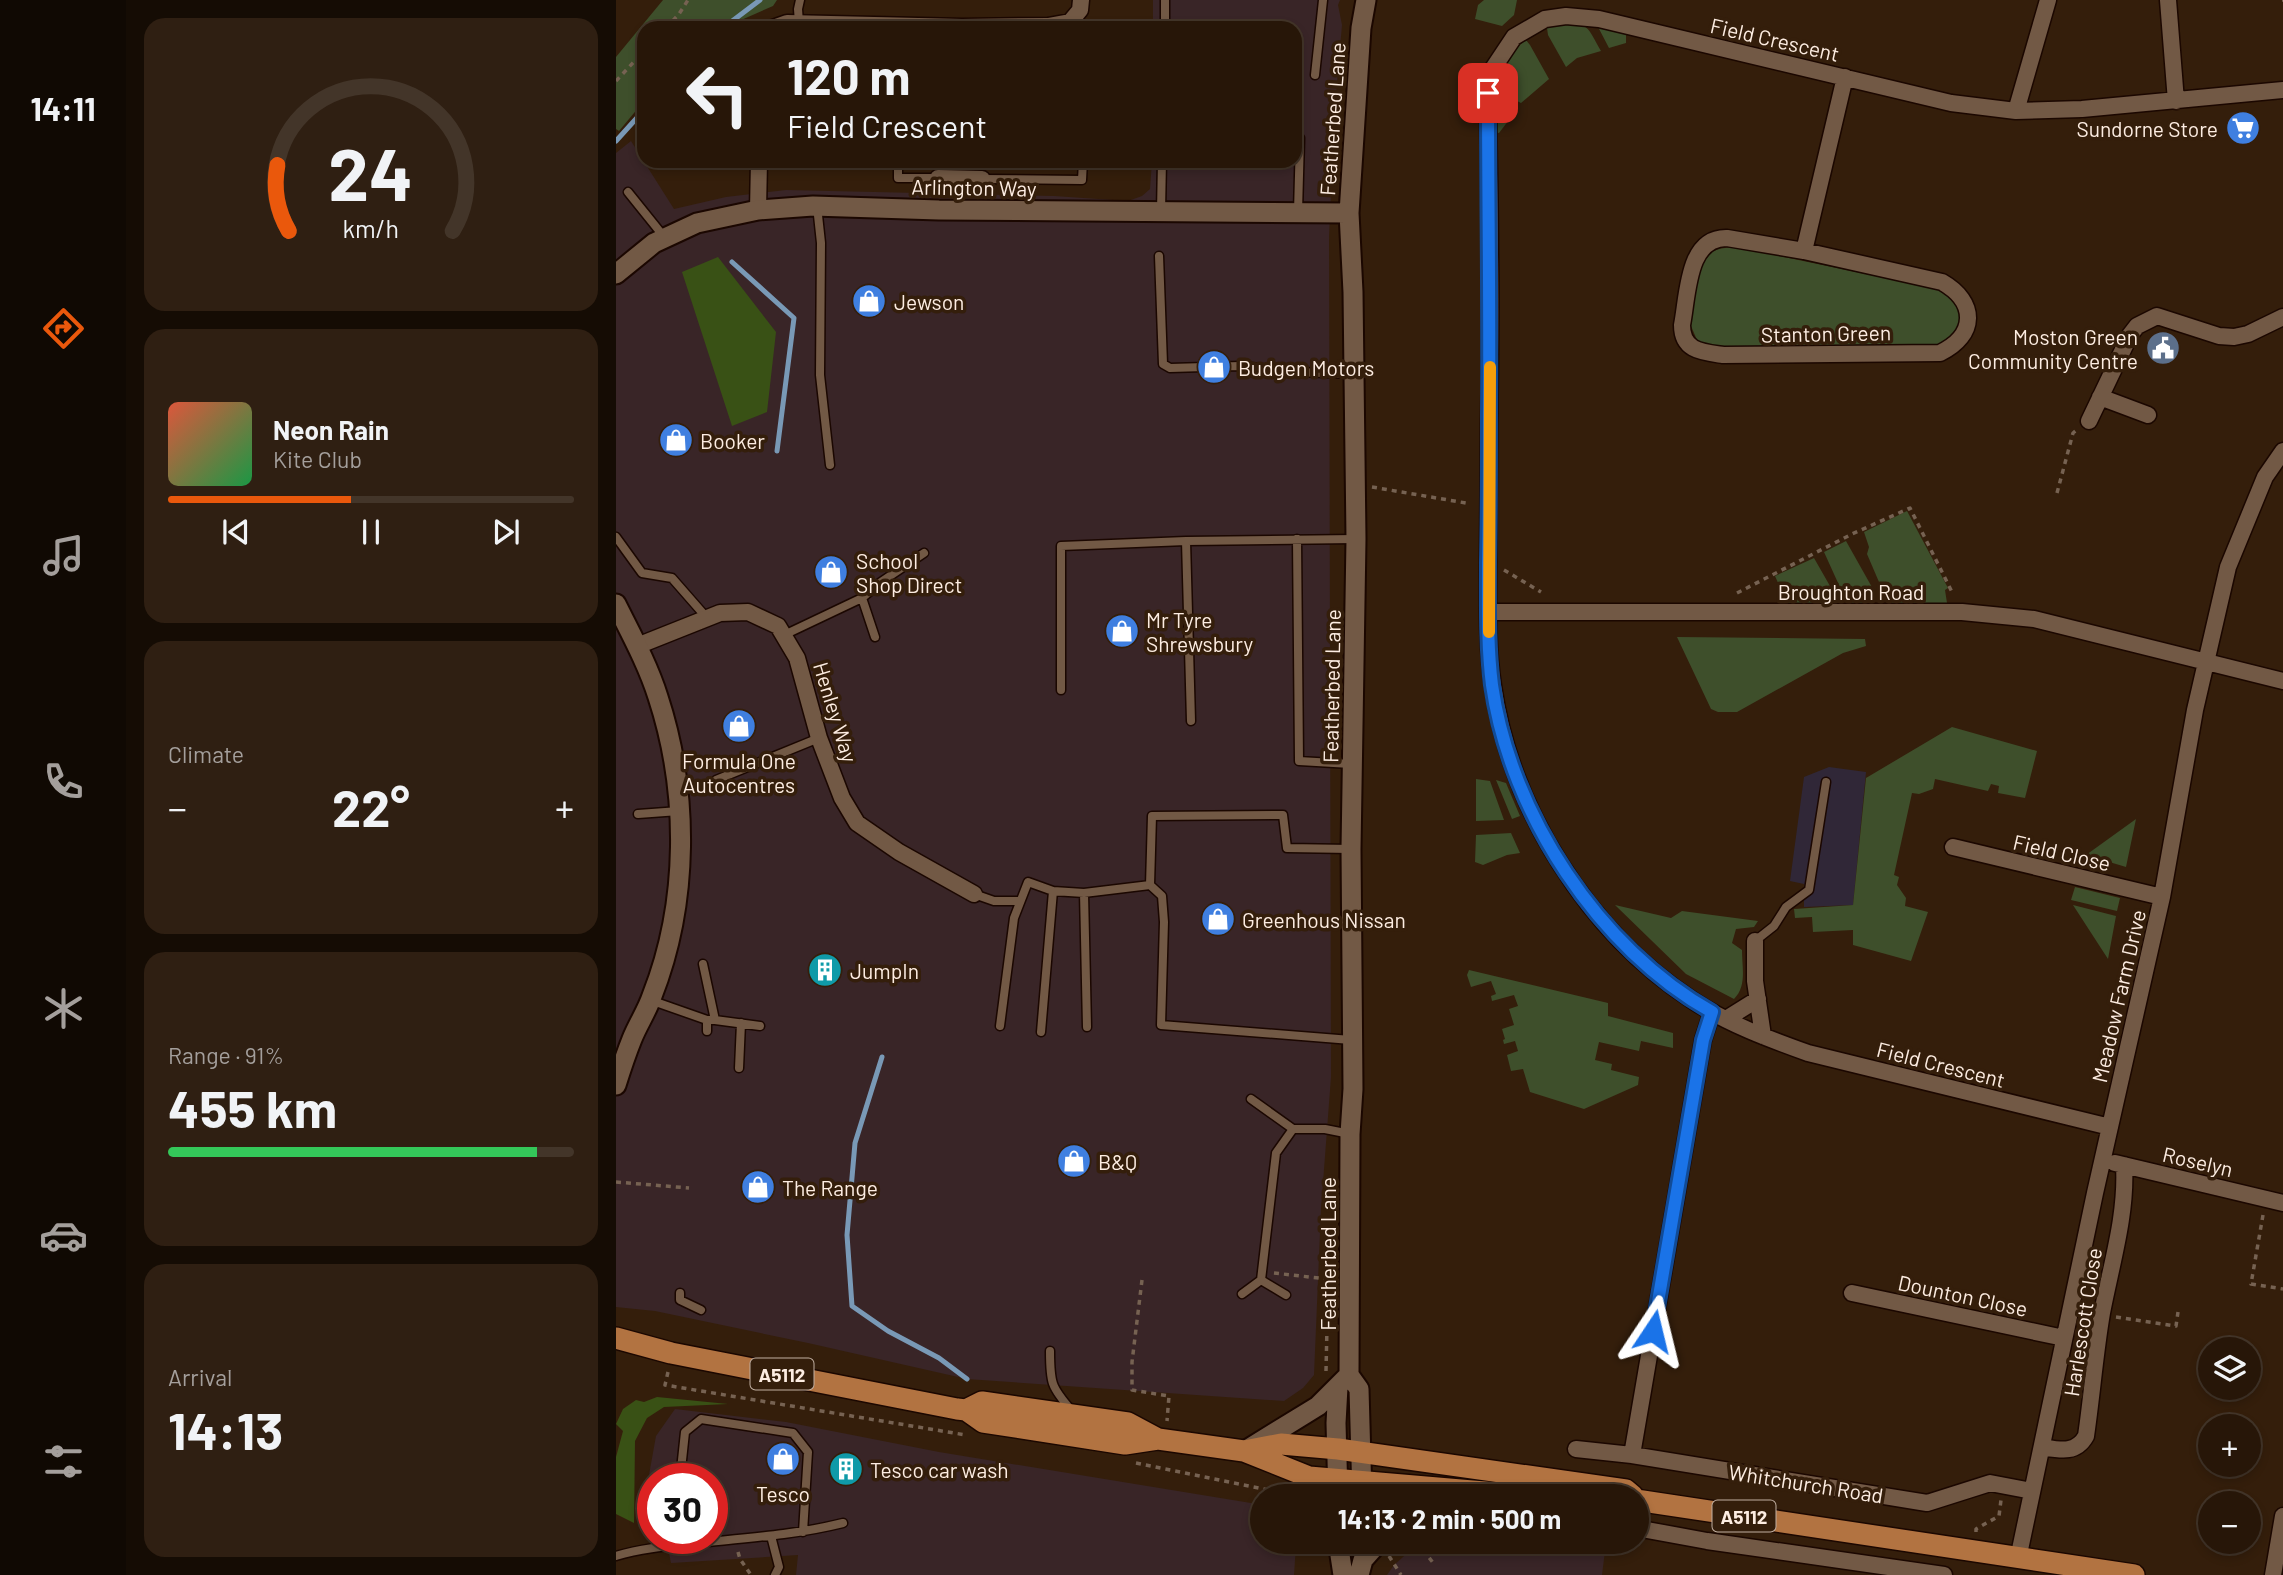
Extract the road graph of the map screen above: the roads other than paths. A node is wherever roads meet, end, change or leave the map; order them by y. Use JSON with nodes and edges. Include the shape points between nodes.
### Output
{"nodes":[{"id":1,"x":800,"y":0,"type":"edge"},
{"id":2,"x":1080,"y":0,"type":"edge"},
{"id":3,"x":1166,"y":0,"type":"edge"},
{"id":4,"x":1323,"y":0,"type":"edge"},
{"id":5,"x":1366,"y":0,"type":"edge"},
{"id":6,"x":2048,"y":0,"type":"edge"},
{"id":7,"x":2168,"y":0,"type":"edge"},
{"id":8,"x":799,"y":21,"type":"edge"},
{"id":9,"x":1071,"y":21,"type":"edge"},
{"id":10,"x":1165,"y":21,"type":"edge"},
{"id":11,"x":1315,"y":75,"type":"dead end"},
{"id":12,"x":1845,"y":77,"type":"junction"},
{"id":13,"x":2283,"y":90,"type":"edge"},
{"id":14,"x":2176,"y":101,"type":"junction"},
{"id":15,"x":2016,"y":111,"type":"junction"},
{"id":16,"x":759,"y":168,"type":"edge"},
{"id":17,"x":898,"y":168,"type":"edge"},
{"id":18,"x":1083,"y":168,"type":"edge"},
{"id":19,"x":1162,"y":168,"type":"edge"},
{"id":20,"x":1299,"y":168,"type":"edge"},
{"id":21,"x":960,"y":169,"type":"edge"},
{"id":22,"x":938,"y":178,"type":"joint"},
{"id":23,"x":982,"y":179,"type":"joint"},
{"id":24,"x":628,"y":192,"type":"dead end"},
{"id":25,"x":817,"y":206,"type":"junction"},
{"id":26,"x":758,"y":210,"type":"junction"},
{"id":27,"x":1161,"y":211,"type":"junction"},
{"id":28,"x":1298,"y":212,"type":"junction"},
{"id":29,"x":1349,"y":213,"type":"junction"},
{"id":30,"x":665,"y":237,"type":"junction"},
{"id":31,"x":1804,"y":251,"type":"junction"},
{"id":32,"x":1159,"y":256,"type":"dead end"},
{"id":33,"x":616,"y":274,"type":"edge"},
{"id":34,"x":2283,"y":317,"type":"edge"},
{"id":35,"x":1354,"y":374,"type":"junction"},
{"id":36,"x":2100,"y":397,"type":"junction"},
{"id":37,"x":2148,"y":415,"type":"dead end"},
{"id":38,"x":2090,"y":421,"type":"road end"},
{"id":39,"x":2283,"y":451,"type":"edge"},
{"id":40,"x":830,"y":465,"type":"dead end"},
{"id":41,"x":616,"y":537,"type":"edge"},
{"id":42,"x":1297,"y":539,"type":"junction"},
{"id":43,"x":1356,"y":539,"type":"junction"},
{"id":44,"x":1186,"y":541,"type":"junction"},
{"id":45,"x":924,"y":553,"type":"dead end"},
{"id":46,"x":862,"y":598,"type":"junction"},
{"id":47,"x":616,"y":604,"type":"edge"},
{"id":48,"x":1488,"y":612,"type":"junction"},
{"id":49,"x":707,"y":618,"type":"junction"},
{"id":50,"x":784,"y":635,"type":"junction"},
{"id":51,"x":875,"y":637,"type":"dead end"},
{"id":52,"x":637,"y":646,"type":"junction"},
{"id":53,"x":2207,"y":663,"type":"junction"},
{"id":54,"x":2283,"y":681,"type":"edge"},
{"id":55,"x":1061,"y":690,"type":"dead end"},
{"id":56,"x":1191,"y":721,"type":"dead end"},
{"id":57,"x":819,"y":738,"type":"junction"},
{"id":58,"x":1353,"y":764,"type":"junction"},
{"id":59,"x":716,"y":780,"type":"dead end"},
{"id":60,"x":1826,"y":782,"type":"dead end"},
{"id":61,"x":680,"y":811,"type":"junction"},
{"id":62,"x":638,"y":814,"type":"dead end"},
{"id":63,"x":1953,"y":847,"type":"dead end"},
{"id":64,"x":1351,"y":849,"type":"junction"},
{"id":65,"x":1150,"y":885,"type":"junction"},
{"id":66,"x":1053,"y":891,"type":"junction"},
{"id":67,"x":1084,"y":893,"type":"junction"},
{"id":68,"x":974,"y":894,"type":"joint"},
{"id":69,"x":2162,"y":897,"type":"junction"},
{"id":70,"x":1020,"y":901,"type":"junction"},
{"id":71,"x":1755,"y":942,"type":"joint"},
{"id":72,"x":703,"y":964,"type":"dead end"},
{"id":73,"x":1758,"y":999,"type":"junction"},
{"id":74,"x":650,"y":1000,"type":"junction"},
{"id":75,"x":1719,"y":1015,"type":"junction"},
{"id":76,"x":711,"y":1020,"type":"junction"},
{"id":77,"x":741,"y":1024,"type":"junction"},
{"id":78,"x":760,"y":1026,"type":"dead end"},
{"id":79,"x":1000,"y":1026,"type":"dead end"},
{"id":80,"x":1087,"y":1027,"type":"dead end"},
{"id":81,"x":707,"y":1031,"type":"dead end"},
{"id":82,"x":1041,"y":1032,"type":"dead end"},
{"id":83,"x":1763,"y":1036,"type":"junction"},
{"id":84,"x":1351,"y":1040,"type":"junction"},
{"id":85,"x":739,"y":1068,"type":"dead end"},
{"id":86,"x":616,"y":1084,"type":"edge"},
{"id":87,"x":1251,"y":1099,"type":"dead end"},
{"id":88,"x":2110,"y":1127,"type":"junction"},
{"id":89,"x":1293,"y":1129,"type":"junction"},
{"id":90,"x":1350,"y":1134,"type":"junction"},
{"id":91,"x":2103,"y":1160,"type":"junction"},
{"id":92,"x":2124,"y":1165,"type":"junction"},
{"id":93,"x":2283,"y":1203,"type":"edge"},
{"id":94,"x":1261,"y":1276,"type":"junction"},
{"id":95,"x":680,"y":1293,"type":"dead end"},
{"id":96,"x":1852,"y":1293,"type":"dead end"},
{"id":97,"x":1242,"y":1294,"type":"dead end"},
{"id":98,"x":1286,"y":1295,"type":"dead end"},
{"id":99,"x":701,"y":1310,"type":"dead end"},
{"id":100,"x":616,"y":1338,"type":"edge"},
{"id":101,"x":2064,"y":1338,"type":"junction"},
{"id":102,"x":1050,"y":1352,"type":"dead end"},
{"id":103,"x":1337,"y":1380,"type":"junction"},
{"id":104,"x":966,"y":1410,"type":"junction"},
{"id":105,"x":1075,"y":1415,"type":"junction"},
{"id":106,"x":1162,"y":1440,"type":"junction"},
{"id":107,"x":2042,"y":1447,"type":"junction"},
{"id":108,"x":1338,"y":1449,"type":"junction"},
{"id":109,"x":1576,"y":1449,"type":"dead end"},
{"id":110,"x":1244,"y":1451,"type":"junction"},
{"id":111,"x":1363,"y":1452,"type":"junction"},
{"id":112,"x":1632,"y":1455,"type":"junction"},
{"id":113,"x":682,"y":1463,"type":"edge"},
{"id":114,"x":1327,"y":1484,"type":"edge"},
{"id":115,"x":1338,"y":1484,"type":"edge"},
{"id":116,"x":1363,"y":1484,"type":"edge"},
{"id":117,"x":1584,"y":1484,"type":"edge"},
{"id":118,"x":2032,"y":1491,"type":"junction"},
{"id":119,"x":1649,"y":1501,"type":"edge"},
{"id":120,"x":1712,"y":1511,"type":"junction"},
{"id":121,"x":2283,"y":1516,"type":"edge"},
{"id":122,"x":843,"y":1523,"type":"dead end"},
{"id":123,"x":1649,"y":1530,"type":"edge"},
{"id":124,"x":803,"y":1532,"type":"junction"},
{"id":125,"x":771,"y":1536,"type":"junction"},
{"id":126,"x":728,"y":1539,"type":"edge"},
{"id":127,"x":1707,"y":1541,"type":"junction"},
{"id":128,"x":2281,"y":1549,"type":"edge"},
{"id":129,"x":637,"y":1550,"type":"edge"},
{"id":130,"x":1340,"y":1554,"type":"edge"},
{"id":131,"x":616,"y":1556,"type":"edge"},
{"id":132,"x":2018,"y":1559,"type":"junction"},
{"id":133,"x":775,"y":1575,"type":"edge"},
{"id":134,"x":1343,"y":1575,"type":"edge"},
{"id":135,"x":1944,"y":1575,"type":"edge"},
{"id":136,"x":2134,"y":1575,"type":"edge"},
{"id":137,"x":2273,"y":1575,"type":"edge"}],
"edges":[{"from":1,"to":8,"type":"lane"},
{"from":2,"to":9,"type":"street","via":[[1080,10]]},
{"from":3,"to":10,"type":"lane"},
{"from":4,"to":11,"type":"lane"},
{"from":5,"to":29,"type":"street","name":"Featherbed Lane"},
{"from":6,"to":15,"type":"street"},
{"from":7,"to":14,"type":"street"},
{"from":12,"to":15,"type":"street","name":"Field Crescent","via":[[1951,103]]},
{"from":12,"to":31,"type":"street"},
{"from":12,"to":48,"type":"street","name":"Field Crescent","via":[[1584,17],[1545,19],[1514,37],[1502,52],[1492,70],[1488,93]]},
{"from":13,"to":14,"type":"street","name":"Field Crescent"},
{"from":14,"to":15,"type":"street","name":"Field Crescent"},
{"from":16,"to":26,"type":"street"},
{"from":17,"to":22,"type":"lane","via":[[898,178]]},
{"from":18,"to":23,"type":"lane","via":[[1082,180]]},
{"from":19,"to":27,"type":"lane"},
{"from":20,"to":28,"type":"lane"},
{"from":21,"to":22,"type":"street"},
{"from":21,"to":23,"type":"street"},
{"from":24,"to":30,"type":"lane"},
{"from":25,"to":26,"type":"street","name":"Arlington Way"},
{"from":25,"to":27,"type":"street","name":"Arlington Way"},
{"from":25,"to":40,"type":"lane","via":[[820,375]]},
{"from":26,"to":30,"type":"street","name":"Arlington Way","via":[[697,223]]},
{"from":27,"to":28,"type":"street","name":"Arlington Way"},
{"from":28,"to":29,"type":"street","name":"Arlington Way"},
{"from":29,"to":35,"type":"street","name":"Featherbed Lane"},
{"from":30,"to":33,"type":"street","name":"Arlington Way"},
{"from":31,"to":31,"type":"street","name":"Stanton Green","via":[[1942,282],[1965,303],[1969,318],[1964,335],[1940,353],[1723,355],[1693,348],[1685,341],[1682,324],[1695,257],[1709,241],[1727,237]]},
{"from":32,"to":35,"type":"lane","via":[[1163,364],[1170,368],[1240,366]]},
{"from":34,"to":36,"type":"street","via":[[2234,337],[2219,337],[2157,317],[2145,320],[2130,335]]},
{"from":35,"to":43,"type":"street","name":"Featherbed Lane"},
{"from":36,"to":37,"type":"street"},
{"from":36,"to":38,"type":"street"},
{"from":39,"to":53,"type":"street","name":"Meadow Farm Drive","via":[[2265,477],[2228,567]]},
{"from":41,"to":49,"type":"lane","via":[[642,573],[672,578]]},
{"from":42,"to":43,"type":"lane"},
{"from":42,"to":44,"type":"lane"},
{"from":42,"to":58,"type":"lane","via":[[1299,761]]},
{"from":43,"to":58,"type":"street","name":"Featherbed Lane"},
{"from":44,"to":55,"type":"lane","via":[[1061,546]]},
{"from":44,"to":56,"type":"lane"},
{"from":45,"to":46,"type":"lane"},
{"from":46,"to":50,"type":"lane"},
{"from":46,"to":51,"type":"lane"},
{"from":47,"to":52,"type":"street"},
{"from":48,"to":53,"type":"street","name":"Broughton Road","via":[[1962,612],[2034,619]]},
{"from":48,"to":75,"type":"street","name":"Field Crescent","via":[[1492,685],[1502,732],[1524,796],[1552,849],[1588,905],[1621,939],[1678,990]]},
{"from":49,"to":50,"type":"street","name":"Henley Way","via":[[748,612],[778,626]]},
{"from":49,"to":52,"type":"street","name":"Henley Way"},
{"from":50,"to":57,"type":"street","name":"Henley Way","via":[[797,658]]},
{"from":52,"to":61,"type":"street","via":[[670,736]]},
{"from":53,"to":54,"type":"street","name":"Broughton Road"},
{"from":53,"to":69,"type":"street","name":"Meadow Farm Drive"},
{"from":57,"to":59,"type":"lane"},
{"from":57,"to":68,"type":"street","name":"Henley Way","via":[[857,823],[898,852]]},
{"from":58,"to":64,"type":"street","name":"Featherbed Lane"},
{"from":60,"to":71,"type":"lane","via":[[1809,890],[1786,907],[1774,926]]},
{"from":61,"to":62,"type":"lane"},
{"from":61,"to":74,"type":"street","via":[[679,882],[668,942]]},
{"from":63,"to":69,"type":"street","name":"Field Close"},
{"from":64,"to":65,"type":"lane","via":[[1287,848],[1283,815],[1152,816]]},
{"from":64,"to":84,"type":"street","name":"Featherbed Lane"},
{"from":65,"to":67,"type":"lane"},
{"from":65,"to":84,"type":"lane","via":[[1162,896],[1161,1025]]},
{"from":66,"to":67,"type":"lane"},
{"from":66,"to":70,"type":"lane","via":[[1028,882]]},
{"from":66,"to":82,"type":"lane"},
{"from":67,"to":80,"type":"lane"},
{"from":68,"to":70,"type":"lane","via":[[994,901]]},
{"from":69,"to":88,"type":"street","name":"Meadow Farm Drive"},
{"from":70,"to":79,"type":"lane"},
{"from":71,"to":73,"type":"street"},
{"from":72,"to":76,"type":"lane"},
{"from":73,"to":75,"type":"street"},
{"from":73,"to":83,"type":"street"},
{"from":74,"to":76,"type":"lane"},
{"from":74,"to":86,"type":"street"},
{"from":75,"to":83,"type":"street","name":"Field Crescent"},
{"from":75,"to":112,"type":"street","via":[[1703,1040]]},
{"from":76,"to":77,"type":"lane"},
{"from":76,"to":81,"type":"lane"},
{"from":77,"to":78,"type":"lane"},
{"from":77,"to":85,"type":"lane"},
{"from":83,"to":88,"type":"street","name":"Field Crescent","via":[[1808,1052]]},
{"from":84,"to":90,"type":"street","name":"Featherbed Lane"},
{"from":87,"to":89,"type":"lane"},
{"from":88,"to":91,"type":"street","name":"Meadow Farm Drive"},
{"from":89,"to":90,"type":"lane"},
{"from":89,"to":94,"type":"lane","via":[[1276,1153]]},
{"from":90,"to":103,"type":"street","name":"Featherbed Lane"},
{"from":91,"to":92,"type":"street","name":"Roselyn"},
{"from":91,"to":101,"type":"street","name":"Meadow Farm Drive"},
{"from":92,"to":93,"type":"street","name":"Roselyn"},
{"from":92,"to":107,"type":"street","name":"Harlescott Close","via":[[2119,1228],[2086,1436],[2082,1444],[2064,1451]]},
{"from":94,"to":97,"type":"lane"},
{"from":94,"to":98,"type":"lane"},
{"from":95,"to":99,"type":"lane","via":[[680,1300]]},
{"from":96,"to":101,"type":"street","name":"Dounton Close"},
{"from":100,"to":104,"type":"main road","number":"A5112","via":[[671,1353]]},
{"from":101,"to":107,"type":"street","name":"Meadow Farm Drive"},
{"from":102,"to":105,"type":"lane","via":[[1050,1378]]},
{"from":103,"to":108,"type":"street","name":"Featherbed Lane"},
{"from":103,"to":110,"type":"street","via":[[1326,1400],[1310,1413]]},
{"from":103,"to":111,"type":"street","name":"Featherbed Lane","via":[[1359,1389]]},
{"from":104,"to":105,"type":"main road","number":"A5112","via":[[982,1402]]},
{"from":104,"to":106,"type":"main road","number":"A5112","via":[[983,1422],[1125,1444]]},
{"from":105,"to":106,"type":"main road","number":"A5112","via":[[1128,1423]]},
{"from":106,"to":110,"type":"main road","number":"A5112"},
{"from":107,"to":118,"type":"street","name":"Meadow Farm Drive"},
{"from":108,"to":110,"type":"main road","number":"A5112","via":[[1280,1444]]},
{"from":108,"to":111,"type":"main road","name":"Whitchurch Road","number":"A5112"},
{"from":108,"to":115,"type":"street","name":"Featherbed Lane"},
{"from":109,"to":112,"type":"street","name":"Whitchurch Road"},
{"from":110,"to":114,"type":"main road","number":"A5112"},
{"from":111,"to":116,"type":"street","name":"Featherbed Lane"},
{"from":111,"to":117,"type":"main road","name":"Whitchurch Road","number":"A5112"},
{"from":112,"to":118,"type":"street","name":"Whitchurch Road","via":[[1927,1503],[1990,1483]]},
{"from":113,"to":124,"type":"lane","via":[[685,1432],[701,1419],[793,1433],[808,1452]]},
{"from":118,"to":132,"type":"street","name":"Meadow Farm Drive"},
{"from":119,"to":120,"type":"main road","name":"Whitchurch Road","number":"A5112"},
{"from":120,"to":127,"type":"street","name":"Whitchurch Road"},
{"from":120,"to":132,"type":"main road","name":"Whitchurch Road","number":"A5112"},
{"from":121,"to":128,"type":"street"},
{"from":122,"to":124,"type":"lane"},
{"from":123,"to":127,"type":"street"},
{"from":124,"to":125,"type":"lane"},
{"from":125,"to":126,"type":"lane"},
{"from":125,"to":133,"type":"lane","via":[[779,1567]]},
{"from":127,"to":135,"type":"street"},
{"from":128,"to":137,"type":"street"},
{"from":129,"to":131,"type":"lane"},
{"from":130,"to":134,"type":"street"},
{"from":132,"to":136,"type":"main road","name":"Whitchurch Road","number":"A5112"}]}
